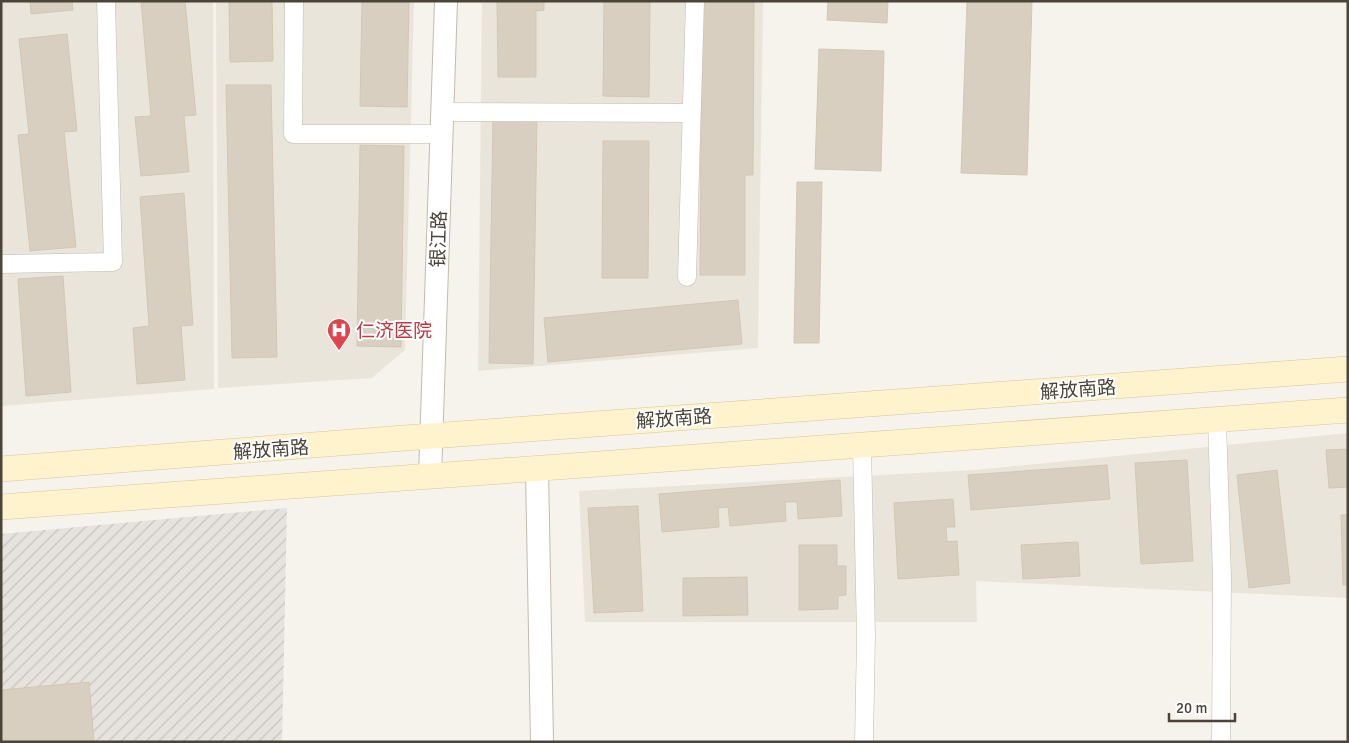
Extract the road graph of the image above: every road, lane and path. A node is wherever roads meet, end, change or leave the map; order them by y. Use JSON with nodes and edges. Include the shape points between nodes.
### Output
{"nodes":[{"id":1,"x":106,"y":1,"type":"edge"},
{"id":2,"x":294,"y":1,"type":"edge"},
{"id":3,"x":446,"y":1,"type":"edge"},
{"id":4,"x":695,"y":1,"type":"edge"},
{"id":5,"x":691,"y":113,"type":"junction"},
{"id":6,"x":442,"y":123,"type":"junction"},
{"id":7,"x":1,"y":264,"type":"edge"},
{"id":8,"x":688,"y":277,"type":"dead end"},
{"id":9,"x":1348,"y":369,"type":"edge"},
{"id":10,"x":1348,"y":410,"type":"edge"},
{"id":11,"x":1216,"y":420,"type":"junction"},
{"id":12,"x":431,"y":436,"type":"junction"},
{"id":13,"x":862,"y":446,"type":"junction"},
{"id":14,"x":537,"y":469,"type":"junction"},
{"id":15,"x":1,"y":470,"type":"edge"},
{"id":16,"x":430,"y":476,"type":"junction"},
{"id":17,"x":1,"y":507,"type":"edge"},
{"id":18,"x":542,"y":742,"type":"edge"},
{"id":19,"x":864,"y":742,"type":"edge"},
{"id":20,"x":1221,"y":742,"type":"edge"}],
"edges":[{"from":1,"to":7,"type":"street","via":[[113,262]]},
{"from":2,"to":6,"type":"street","via":[[293,134]]},
{"from":3,"to":6,"type":"street","name":"银江路"},
{"from":4,"to":5,"type":"street"},
{"from":5,"to":6,"type":"street"},
{"from":5,"to":8,"type":"street"},
{"from":6,"to":12,"type":"street","name":"银江路"},
{"from":9,"to":12,"type":"main road","name":"解放南路"},
{"from":10,"to":11,"type":"main road","name":"解放南路"},
{"from":11,"to":13,"type":"main road","name":"解放南路"},
{"from":11,"to":20,"type":"street","via":[[1222,578]]},
{"from":12,"to":15,"type":"main road","name":"解放南路"},
{"from":12,"to":16,"type":"street","name":"银江路"},
{"from":13,"to":14,"type":"main road","name":"解放南路"},
{"from":13,"to":19,"type":"street","via":[[866,636]]},
{"from":14,"to":16,"type":"main road","name":"解放南路"},
{"from":14,"to":18,"type":"street"},
{"from":16,"to":17,"type":"main road","name":"解放南路"}]}
